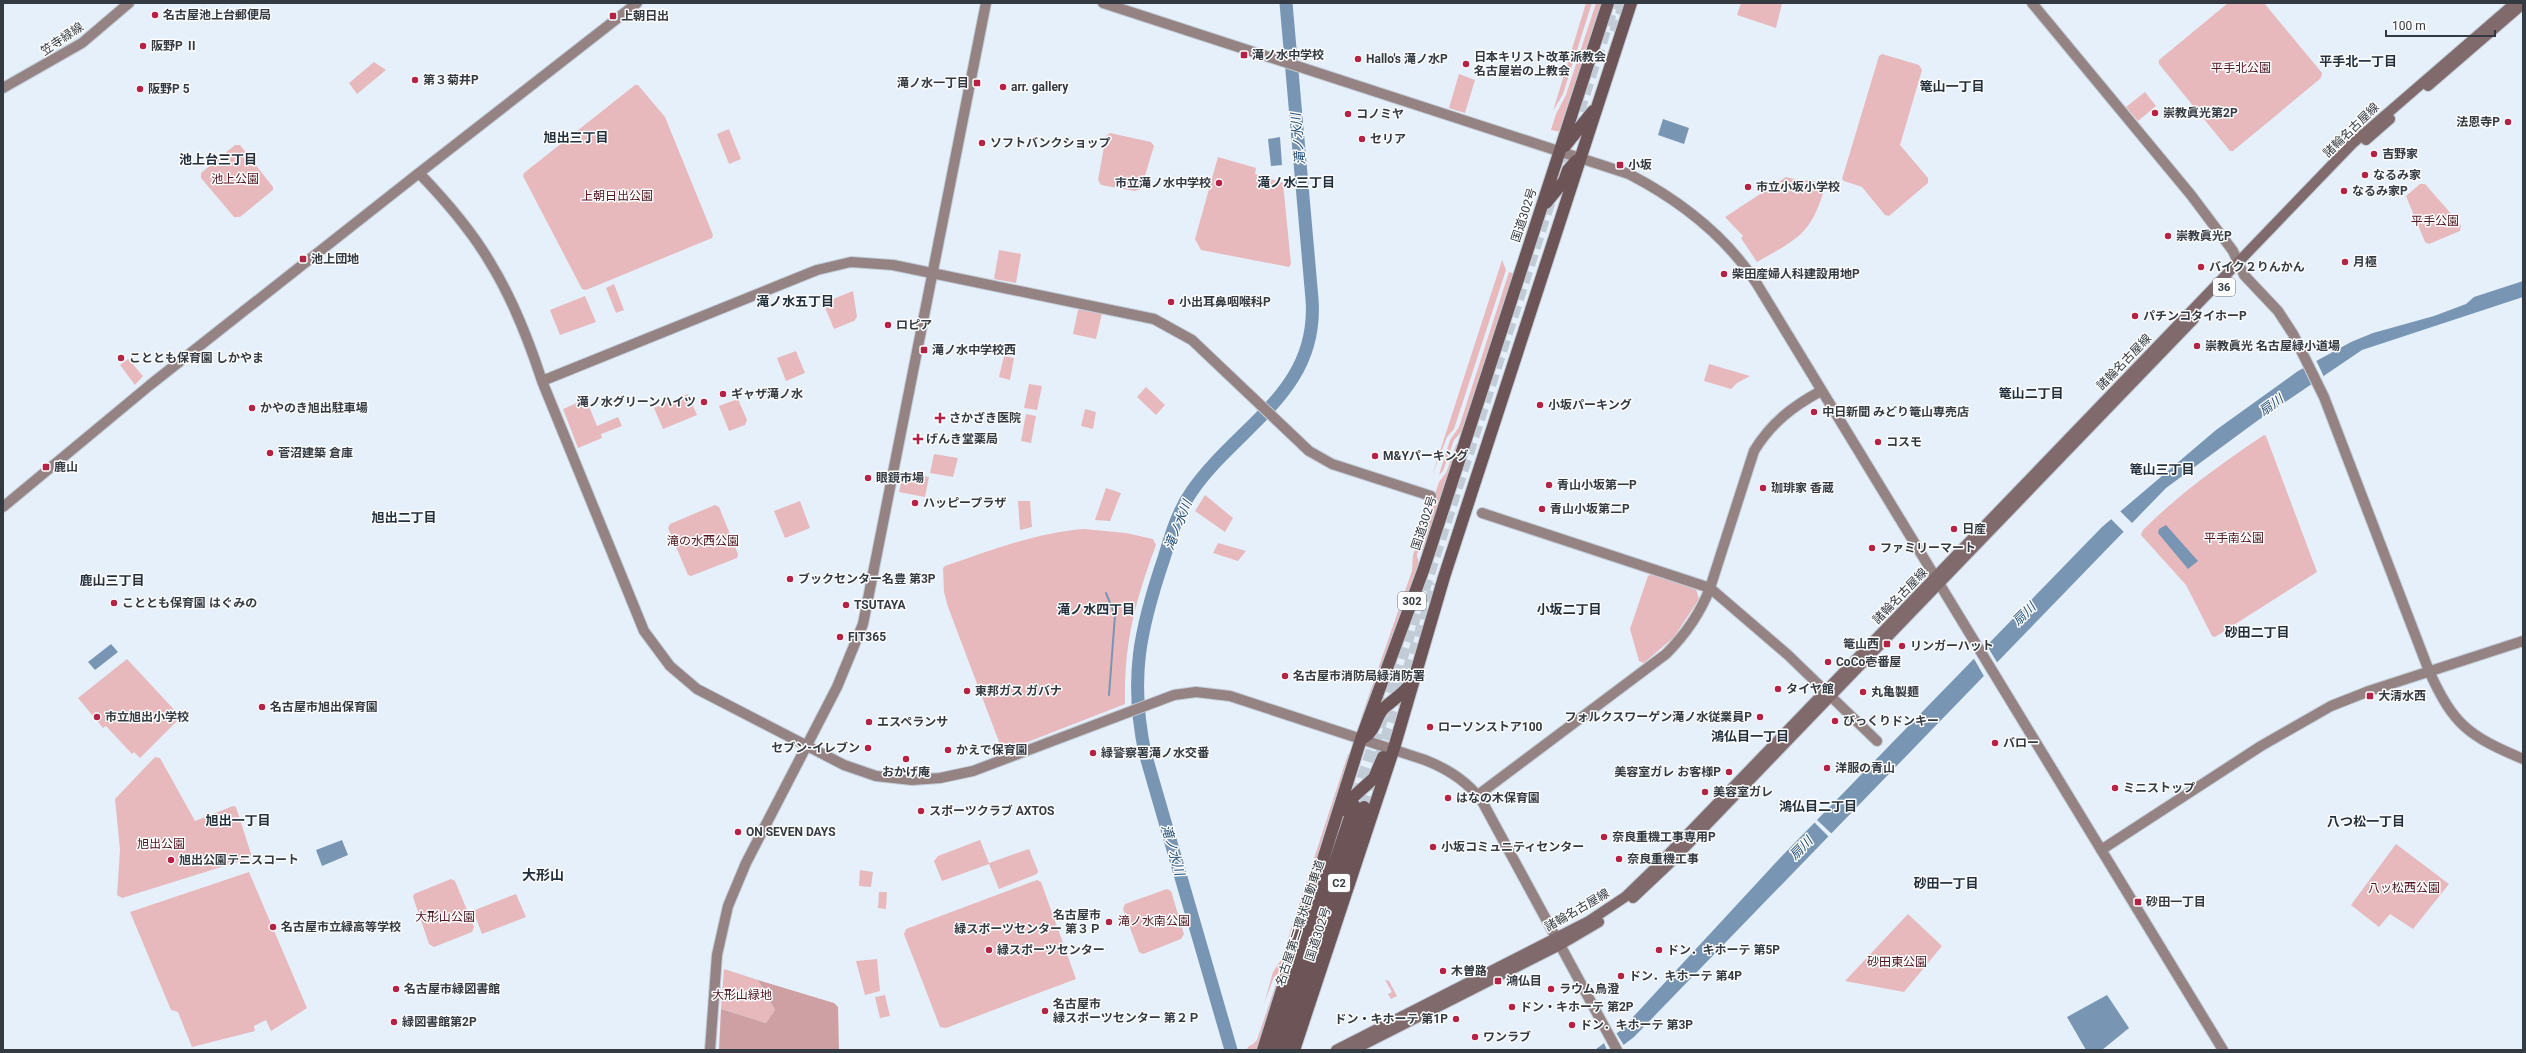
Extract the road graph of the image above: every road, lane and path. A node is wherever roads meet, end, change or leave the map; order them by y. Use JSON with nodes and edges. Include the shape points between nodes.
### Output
{"nodes":[{"id":1,"x":129,"y":3,"type":"edge"},
{"id":2,"x":637,"y":3,"type":"edge"},
{"id":3,"x":986,"y":3,"type":"edge"},
{"id":4,"x":1103,"y":3,"type":"edge"},
{"id":5,"x":1608,"y":3,"type":"edge"},
{"id":6,"x":1631,"y":3,"type":"edge"},
{"id":7,"x":2032,"y":3,"type":"edge"},
{"id":8,"x":2515,"y":3,"type":"edge"},
{"id":9,"x":2523,"y":4,"type":"edge"},
{"id":10,"x":3,"y":88,"type":"edge"},
{"id":11,"x":1597,"y":105,"type":"junction"},
{"id":12,"x":1560,"y":151,"type":"junction"},
{"id":13,"x":1580,"y":159,"type":"junction"},
{"id":14,"x":419,"y":173,"type":"junction"},
{"id":15,"x":1539,"y":215,"type":"junction"},
{"id":16,"x":2240,"y":266,"type":"junction"},
{"id":17,"x":933,"y":273,"type":"junction"},
{"id":18,"x":542,"y":381,"type":"junction"},
{"id":19,"x":1821,"y":391,"type":"junction"},
{"id":20,"x":1432,"y":496,"type":"dead end"},
{"id":21,"x":3,"y":507,"type":"edge"},
{"id":22,"x":1482,"y":513,"type":"dead end"},
{"id":23,"x":1937,"y":580,"type":"junction"},
{"id":24,"x":1710,"y":588,"type":"junction"},
{"id":25,"x":2523,"y":641,"type":"edge"},
{"id":26,"x":2429,"y":672,"type":"junction"},
{"id":27,"x":1415,"y":678,"type":"junction"},
{"id":28,"x":1828,"y":694,"type":"junction"},
{"id":29,"x":1361,"y":739,"type":"junction"},
{"id":30,"x":1877,"y":741,"type":"dead end"},
{"id":31,"x":806,"y":746,"type":"junction"},
{"id":32,"x":1394,"y":748,"type":"junction"},
{"id":33,"x":2523,"y":759,"type":"edge"},
{"id":34,"x":1478,"y":795,"type":"junction"},
{"id":35,"x":1359,"y":806,"type":"tunnel mouth"},
{"id":36,"x":1337,"y":821,"type":"junction"},
{"id":37,"x":2101,"y":850,"type":"junction"},
{"id":38,"x":1558,"y":942,"type":"junction"},
{"id":39,"x":1308,"y":958,"type":"junction"},
{"id":40,"x":710,"y":1050,"type":"edge"},
{"id":41,"x":1263,"y":1050,"type":"edge"},
{"id":42,"x":1272,"y":1050,"type":"edge"},
{"id":43,"x":1284,"y":1050,"type":"edge"},
{"id":44,"x":1294,"y":1050,"type":"edge"},
{"id":45,"x":1336,"y":1050,"type":"edge"},
{"id":46,"x":1353,"y":1050,"type":"edge"},
{"id":47,"x":1617,"y":1050,"type":"edge"},
{"id":48,"x":2222,"y":1050,"type":"edge"}],
"edges":[{"from":1,"to":10,"type":"street","name":"笠寺緑線","via":[[82,43]]},
{"from":2,"to":14,"type":"street"},
{"from":3,"to":17,"type":"street"},
{"from":4,"to":12,"type":"street"},
{"from":5,"to":12,"type":"highway","name":"国道302号","number":"302"},
{"from":6,"to":11,"type":"highway","name":"国道302号","number":"302"},
{"from":7,"to":16,"type":"street","via":[[2191,194]]},
{"from":8,"to":16,"type":"main road","name":"諸輪名古屋線","number":"36","via":[[2373,124]]},
{"from":9,"to":16,"type":"main road","name":"諸輪名古屋線","number":"36","via":[[2368,138]]},
{"from":11,"to":12,"type":"highway","via":[[1571,141]]},
{"from":11,"to":13,"type":"highway","name":"国道302号","number":"302"},
{"from":12,"to":13,"type":"street"},
{"from":12,"to":15,"type":"highway","name":"国道302号","number":"302"},
{"from":13,"to":15,"type":"highway","via":[[1572,164],[1564,181],[1547,200]]},
{"from":13,"to":19,"type":"street","via":[[1629,174],[1651,186],[1696,217],[1724,242],[1752,277]]},
{"from":13,"to":27,"type":"highway","name":"国道302号","number":"302","via":[[1444,577]]},
{"from":14,"to":18,"type":"street","via":[[462,222],[492,264],[515,310]]},
{"from":14,"to":21,"type":"street","via":[[150,385]]},
{"from":15,"to":29,"type":"highway","name":"国道302号","number":"302","via":[[1424,568]]},
{"from":16,"to":23,"type":"main road","name":"諸輪名古屋線","number":"36"},
{"from":16,"to":26,"type":"street","via":[[2278,312],[2317,380],[2382,543]]},
{"from":17,"to":18,"type":"street","via":[[872,262],[828,266]]},
{"from":17,"to":20,"type":"street","via":[[1154,318],[1192,340],[1309,451],[1327,462]]},
{"from":17,"to":31,"type":"street","via":[[863,624],[837,687]]},
{"from":18,"to":31,"type":"street","via":[[637,618],[649,641],[675,672],[697,689]]},
{"from":19,"to":23,"type":"street"},
{"from":19,"to":24,"type":"street","via":[[1776,420],[1754,451]]},
{"from":22,"to":24,"type":"street"},
{"from":23,"to":28,"type":"main road","name":"諸輪名古屋線","number":"36"},
{"from":23,"to":37,"type":"street"},
{"from":24,"to":28,"type":"street","via":[[1788,655]]},
{"from":24,"to":34,"type":"street","via":[[1694,623],[1666,654]]},
{"from":25,"to":26,"type":"street"},
{"from":26,"to":33,"type":"street","via":[[2443,701],[2463,728]]},
{"from":26,"to":37,"type":"street","via":[[2331,706],[2261,746]]},
{"from":27,"to":29,"type":"highway","via":[[1408,689],[1383,709],[1370,734]]},
{"from":27,"to":32,"type":"highway","name":"国道302号","number":"302"},
{"from":28,"to":30,"type":"street"},
{"from":28,"to":38,"type":"main road","name":"諸輪名古屋線","number":"36","via":[[1645,887],[1609,916]]},
{"from":29,"to":31,"type":"street","via":[[1218,694],[1187,692],[973,771],[940,778],[912,780],[876,776],[844,765]]},
{"from":29,"to":32,"type":"street"},
{"from":29,"to":36,"type":"highway","name":"国道302号","number":"302"},
{"from":31,"to":40,"type":"street","via":[[746,864],[728,906],[717,955]]},
{"from":32,"to":34,"type":"street","via":[[1444,767]]},
{"from":32,"to":36,"type":"highway","via":[[1382,757],[1374,778],[1351,799]]},
{"from":32,"to":44,"type":"highway","name":"国道302号","number":"302"},
{"from":34,"to":38,"type":"street"},
{"from":35,"to":39,"type":"highway","name":"名古屋第二環状自動車道","number":"C2"},
{"from":36,"to":41,"type":"highway","name":"国道302号","number":"302"},
{"from":37,"to":48,"type":"street"},
{"from":38,"to":45,"type":"main road","name":"諸輪名古屋線","number":"36"},
{"from":38,"to":46,"type":"main road","name":"諸輪名古屋線","number":"36"},
{"from":38,"to":47,"type":"street"},
{"from":39,"to":42,"type":"highway","name":"名古屋第二環状自動車道","number":"C2"},
{"from":39,"to":43,"type":"highway","name":"名古屋第二環状自動車道","number":"C2"}]}
